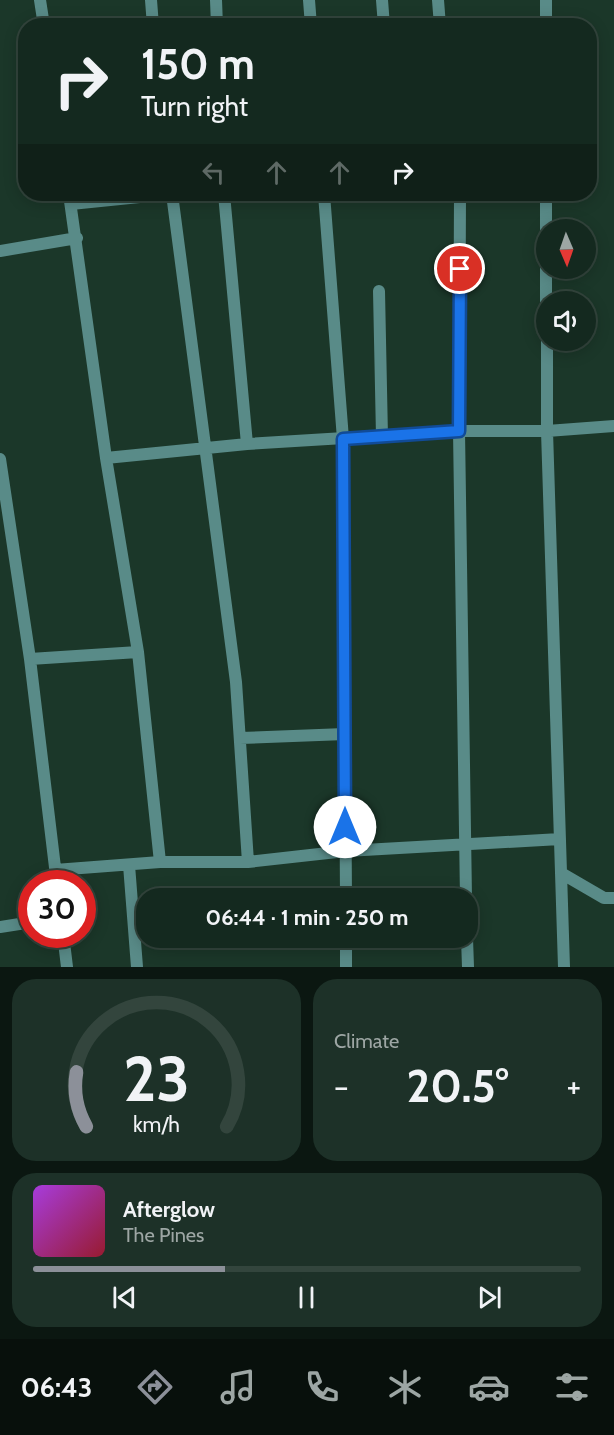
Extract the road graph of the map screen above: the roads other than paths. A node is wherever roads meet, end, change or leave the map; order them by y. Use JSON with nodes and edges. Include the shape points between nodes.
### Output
{"nodes":[{"id":1,"x":40,"y":0,"type":"edge"},
{"id":2,"x":151,"y":0,"type":"edge"},
{"id":3,"x":216,"y":0,"type":"edge"},
{"id":4,"x":309,"y":0,"type":"edge"},
{"id":5,"x":382,"y":0,"type":"edge"},
{"id":6,"x":438,"y":0,"type":"edge"},
{"id":7,"x":546,"y":0,"type":"edge"},
{"id":8,"x":43,"y":18,"type":"edge"},
{"id":9,"x":152,"y":18,"type":"edge"},
{"id":10,"x":217,"y":18,"type":"edge"},
{"id":11,"x":310,"y":18,"type":"edge"},
{"id":12,"x":383,"y":18,"type":"edge"},
{"id":13,"x":439,"y":18,"type":"edge"},
{"id":14,"x":546,"y":18,"type":"edge"},
{"id":15,"x":70,"y":201,"type":"edge"},
{"id":16,"x":171,"y":201,"type":"edge"},
{"id":17,"x":225,"y":201,"type":"edge"},
{"id":18,"x":325,"y":201,"type":"edge"},
{"id":19,"x":460,"y":201,"type":"edge"},
{"id":20,"x":546,"y":201,"type":"edge"},
{"id":21,"x":546,"y":219,"type":"edge"},
{"id":22,"x":77,"y":238,"type":"junction"},
{"id":23,"x":0,"y":251,"type":"edge"},
{"id":24,"x":379,"y":291,"type":"dead end"},
{"id":25,"x":547,"y":351,"type":"edge"},
{"id":26,"x":614,"y":426,"type":"edge"},
{"id":27,"x":459,"y":431,"type":"junction"},
{"id":28,"x":547,"y":431,"type":"junction"},
{"id":29,"x":382,"y":437,"type":"junction"},
{"id":30,"x":343,"y":439,"type":"junction"},
{"id":31,"x":248,"y":444,"type":"junction"},
{"id":32,"x":206,"y":449,"type":"junction"},
{"id":33,"x":106,"y":458,"type":"junction"},
{"id":34,"x":0,"y":462,"type":"edge"},
{"id":35,"x":138,"y":652,"type":"junction"},
{"id":36,"x":30,"y":659,"type":"junction"},
{"id":37,"x":345,"y":734,"type":"junction"},
{"id":38,"x":240,"y":738,"type":"junction"},
{"id":39,"x":560,"y":839,"type":"junction"},
{"id":40,"x":465,"y":844,"type":"junction"},
{"id":41,"x":346,"y":851,"type":"junction"},
{"id":42,"x":159,"y":862,"type":"junction"},
{"id":43,"x":248,"y":862,"type":"junction"},
{"id":44,"x":129,"y":865,"type":"junction"},
{"id":45,"x":55,"y":870,"type":"joint"},
{"id":46,"x":561,"y":873,"type":"junction"},
{"id":47,"x":346,"y":888,"type":"edge"},
{"id":48,"x":466,"y":888,"type":"edge"},
{"id":49,"x":614,"y":898,"type":"edge"},
{"id":50,"x":18,"y":924,"type":"edge"},
{"id":51,"x":0,"y":927,"type":"edge"},
{"id":52,"x":65,"y":948,"type":"edge"},
{"id":53,"x":346,"y":948,"type":"edge"},
{"id":54,"x":467,"y":948,"type":"edge"},
{"id":55,"x":67,"y":967,"type":"edge"},
{"id":56,"x":137,"y":967,"type":"edge"},
{"id":57,"x":346,"y":967,"type":"edge"},
{"id":58,"x":468,"y":967,"type":"edge"},
{"id":59,"x":564,"y":967,"type":"edge"}],
"edges":[{"from":1,"to":8,"type":"street"},
{"from":2,"to":9,"type":"street"},
{"from":3,"to":10,"type":"street"},
{"from":4,"to":11,"type":"street"},
{"from":5,"to":12,"type":"street"},
{"from":6,"to":13,"type":"street"},
{"from":7,"to":14,"type":"street"},
{"from":15,"to":22,"type":"street"},
{"from":16,"to":32,"type":"street"},
{"from":17,"to":31,"type":"street"},
{"from":18,"to":30,"type":"street"},
{"from":19,"to":27,"type":"street"},
{"from":20,"to":21,"type":"street"},
{"from":22,"to":23,"type":"street"},
{"from":22,"to":33,"type":"street"},
{"from":24,"to":29,"type":"street"},
{"from":25,"to":28,"type":"street"},
{"from":26,"to":28,"type":"street"},
{"from":27,"to":28,"type":"street"},
{"from":27,"to":29,"type":"street"},
{"from":27,"to":40,"type":"street"},
{"from":28,"to":39,"type":"street"},
{"from":29,"to":30,"type":"street"},
{"from":30,"to":31,"type":"street"},
{"from":30,"to":37,"type":"street"},
{"from":31,"to":32,"type":"street"},
{"from":32,"to":33,"type":"street"},
{"from":32,"to":38,"type":"street"},
{"from":33,"to":35,"type":"street"},
{"from":34,"to":36,"type":"street"},
{"from":35,"to":36,"type":"street"},
{"from":35,"to":42,"type":"street"},
{"from":36,"to":45,"type":"street"},
{"from":37,"to":38,"type":"street"},
{"from":37,"to":41,"type":"street"},
{"from":38,"to":43,"type":"street"},
{"from":39,"to":40,"type":"street"},
{"from":39,"to":46,"type":"street"},
{"from":40,"to":41,"type":"street"},
{"from":40,"to":48,"type":"street"},
{"from":41,"to":43,"type":"street"},
{"from":41,"to":47,"type":"street"},
{"from":42,"to":43,"type":"street"},
{"from":42,"to":44,"type":"street"},
{"from":44,"to":45,"type":"street"},
{"from":44,"to":56,"type":"street"},
{"from":46,"to":49,"type":"street","via":[[604,898]]},
{"from":46,"to":59,"type":"street"},
{"from":50,"to":51,"type":"street"},
{"from":52,"to":55,"type":"street"},
{"from":53,"to":57,"type":"street"},
{"from":54,"to":58,"type":"street"}]}
